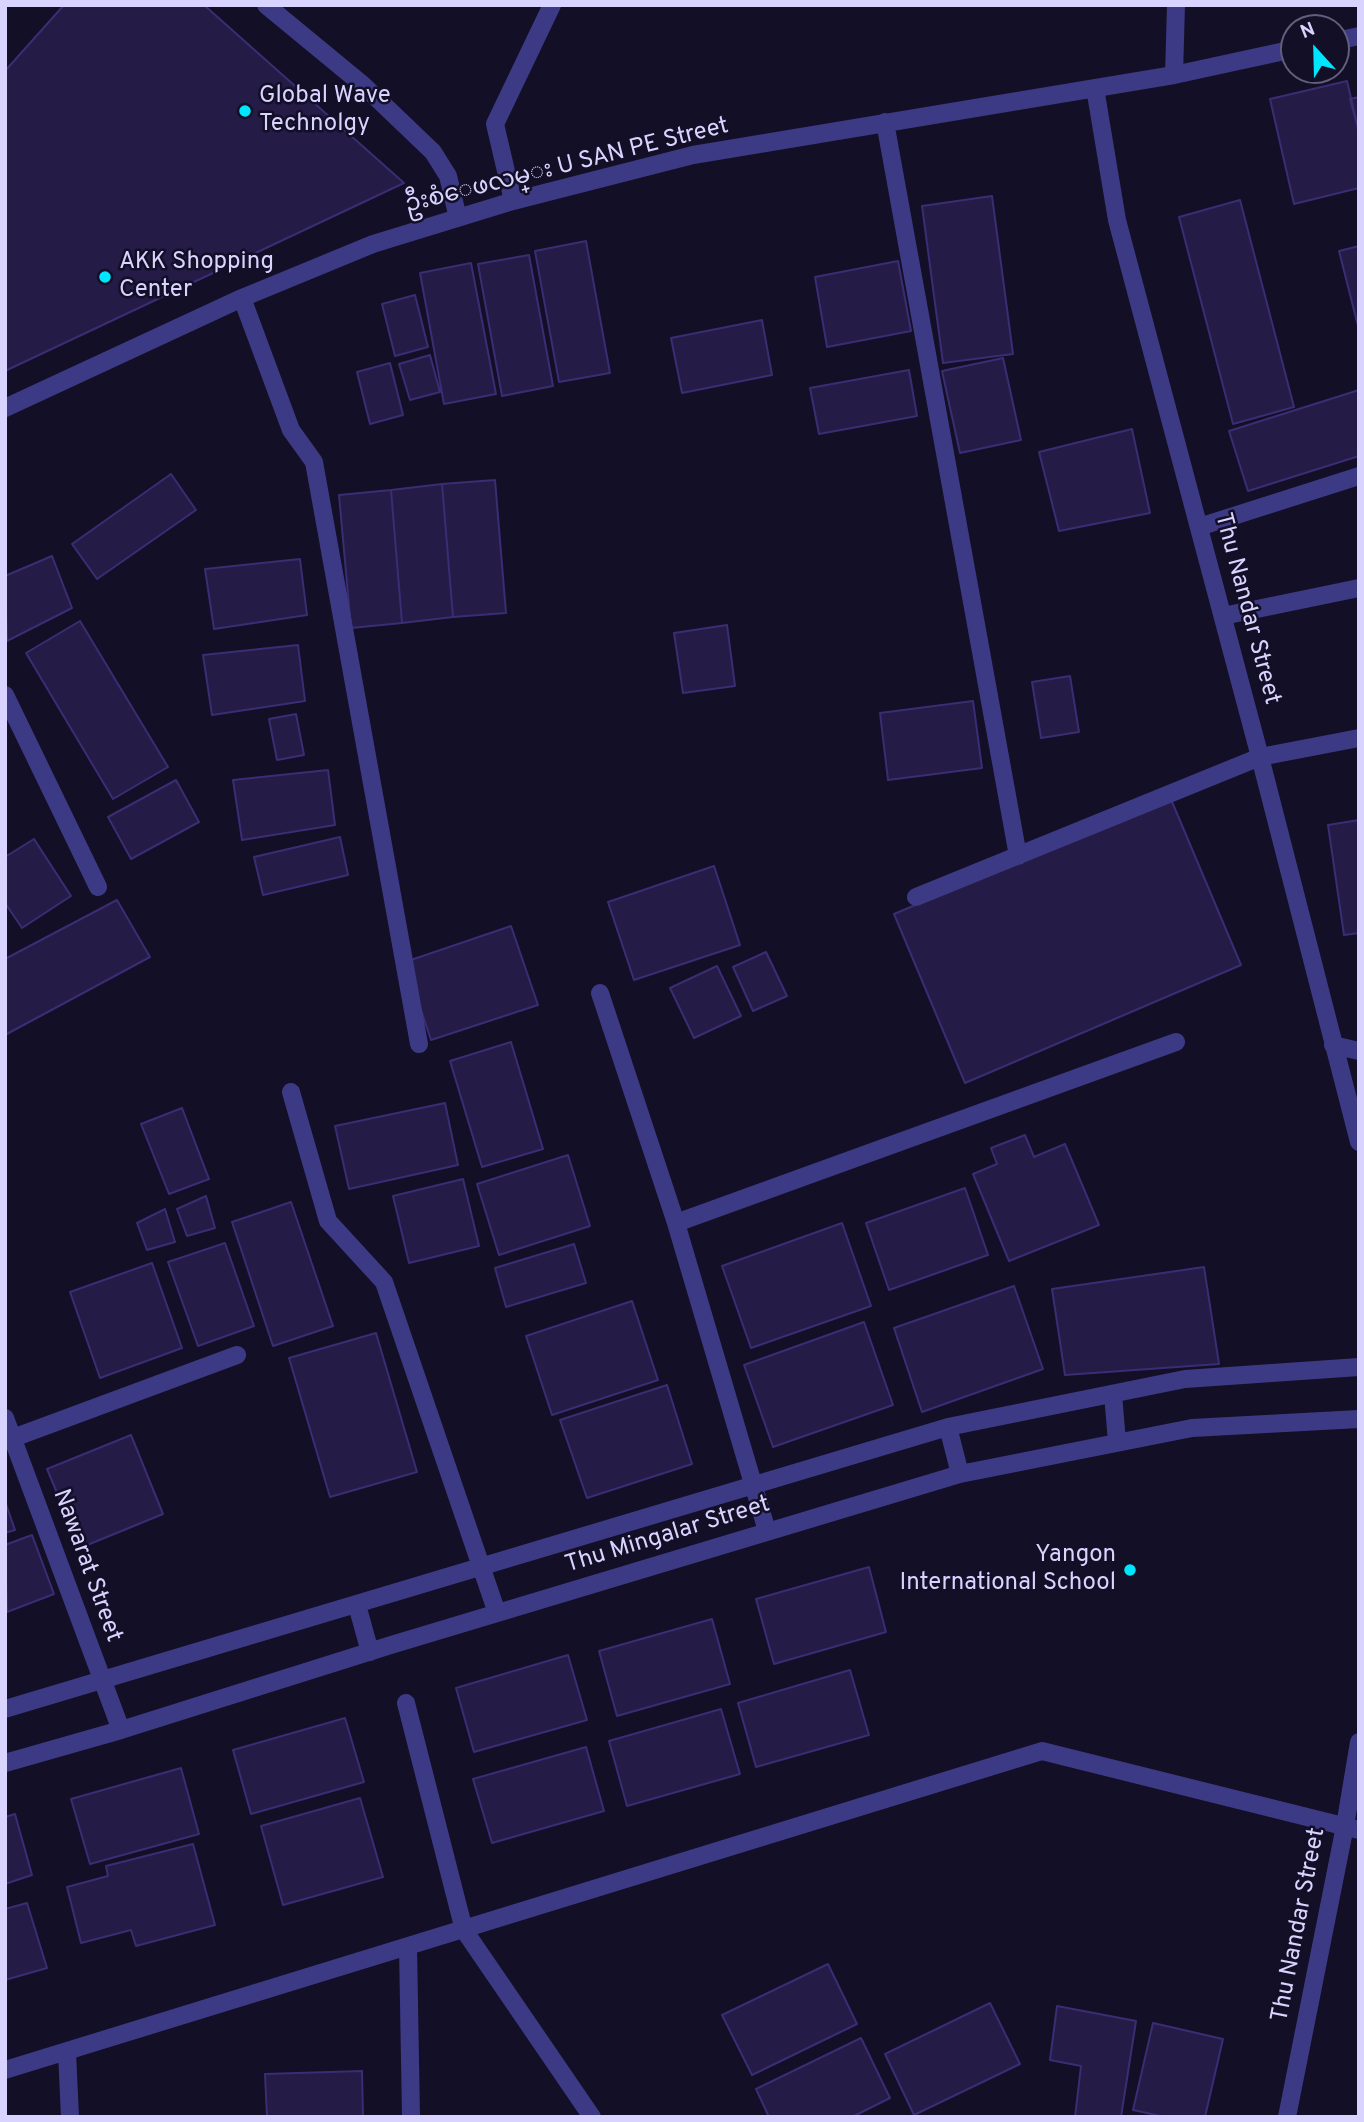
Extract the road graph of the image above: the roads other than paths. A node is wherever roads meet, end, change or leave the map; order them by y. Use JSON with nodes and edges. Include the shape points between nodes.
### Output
{"nodes":[{"id":1,"x":266,"y":5,"type":"edge"},
{"id":2,"x":552,"y":5,"type":"edge"},
{"id":3,"x":1176,"y":5,"type":"edge"},
{"id":4,"x":1280,"y":52,"type":"edge"},
{"id":5,"x":1174,"y":75,"type":"junction"},
{"id":6,"x":1095,"y":88,"type":"junction"},
{"id":7,"x":885,"y":122,"type":"junction"},
{"id":8,"x":513,"y":201,"type":"junction"},
{"id":9,"x":458,"y":218,"type":"junction"},
{"id":10,"x":242,"y":298,"type":"junction"},
{"id":11,"x":5,"y":408,"type":"edge"},
{"id":12,"x":1359,"y":476,"type":"edge"},
{"id":13,"x":1199,"y":527,"type":"junction"},
{"id":14,"x":1359,"y":589,"type":"edge"},
{"id":15,"x":1223,"y":616,"type":"junction"},
{"id":16,"x":5,"y":695,"type":"edge"},
{"id":17,"x":1359,"y":738,"type":"edge"},
{"id":18,"x":1260,"y":757,"type":"junction"},
{"id":19,"x":1018,"y":856,"type":"junction"},
{"id":20,"x":98,"y":887,"type":"dead end"},
{"id":21,"x":916,"y":897,"type":"dead end"},
{"id":22,"x":600,"y":993,"type":"dead end"},
{"id":23,"x":1176,"y":1042,"type":"dead end"},
{"id":24,"x":419,"y":1044,"type":"dead end"},
{"id":25,"x":1333,"y":1045,"type":"junction"},
{"id":26,"x":1359,"y":1051,"type":"edge"},
{"id":27,"x":291,"y":1092,"type":"dead end"},
{"id":28,"x":1359,"y":1142,"type":"edge"},
{"id":29,"x":676,"y":1223,"type":"junction"},
{"id":30,"x":237,"y":1355,"type":"dead end"},
{"id":31,"x":1359,"y":1367,"type":"edge"},
{"id":32,"x":1113,"y":1394,"type":"junction"},
{"id":33,"x":5,"y":1418,"type":"edge"},
{"id":34,"x":1359,"y":1419,"type":"edge"},
{"id":35,"x":948,"y":1427,"type":"junction"},
{"id":36,"x":13,"y":1438,"type":"junction"},
{"id":37,"x":1117,"y":1442,"type":"junction"},
{"id":38,"x":960,"y":1474,"type":"junction"},
{"id":39,"x":753,"y":1485,"type":"junction"},
{"id":40,"x":767,"y":1531,"type":"junction"},
{"id":41,"x":481,"y":1567,"type":"junction"},
{"id":42,"x":357,"y":1605,"type":"junction"},
{"id":43,"x":497,"y":1613,"type":"junction"},
{"id":44,"x":370,"y":1652,"type":"junction"},
{"id":45,"x":102,"y":1680,"type":"junction"},
{"id":46,"x":406,"y":1703,"type":"dead end"},
{"id":47,"x":5,"y":1709,"type":"edge"},
{"id":48,"x":121,"y":1730,"type":"junction"},
{"id":49,"x":1359,"y":1741,"type":"edge"},
{"id":50,"x":5,"y":1763,"type":"edge"},
{"id":51,"x":1352,"y":1828,"type":"edge"},
{"id":52,"x":464,"y":1930,"type":"junction"},
{"id":53,"x":408,"y":1946,"type":"junction"},
{"id":54,"x":67,"y":2052,"type":"junction"},
{"id":55,"x":5,"y":2070,"type":"edge"},
{"id":56,"x":70,"y":2117,"type":"edge"},
{"id":57,"x":411,"y":2117,"type":"edge"},
{"id":58,"x":592,"y":2117,"type":"edge"},
{"id":59,"x":1287,"y":2117,"type":"edge"}],
"edges":[{"from":1,"to":9,"type":"street","via":[[363,85],[433,152],[448,176]]},
{"from":2,"to":8,"type":"street","via":[[495,124]]},
{"from":3,"to":5,"type":"street"},
{"from":4,"to":5,"type":"street","name":"ဦးစံေဖလမ္း U SAN PE Street"},
{"from":5,"to":6,"type":"street","name":"ဦးစံေဖလမ္း U SAN PE Street"},
{"from":6,"to":7,"type":"street","name":"ဦးစံေဖလမ္း U SAN PE Street"},
{"from":6,"to":13,"type":"street","name":"Thu Nandar Street","via":[[1117,220]]},
{"from":7,"to":8,"type":"street","name":"ဦးစံေဖလမ္း U SAN PE Street","via":[[693,155]]},
{"from":7,"to":19,"type":"street"},
{"from":8,"to":9,"type":"street","name":"ဦးစံေဖလမ္း U SAN PE Street"},
{"from":9,"to":10,"type":"street","name":"ဦးစံေဖလမ္း U SAN PE Street","via":[[373,244]]},
{"from":10,"to":11,"type":"street","name":"ဦးစံေဖလမ္း U SAN PE Street"},
{"from":10,"to":24,"type":"street","via":[[291,430],[314,462]]},
{"from":12,"to":13,"type":"street"},
{"from":13,"to":15,"type":"street","name":"Thu Nandar Street"},
{"from":14,"to":15,"type":"street"},
{"from":15,"to":18,"type":"street","name":"Thu Nandar Street"},
{"from":16,"to":20,"type":"street"},
{"from":17,"to":18,"type":"street"},
{"from":18,"to":19,"type":"street"},
{"from":18,"to":25,"type":"street","name":"Thu Nandar Street"},
{"from":19,"to":21,"type":"street"},
{"from":22,"to":29,"type":"street"},
{"from":23,"to":29,"type":"street"},
{"from":25,"to":26,"type":"street"},
{"from":25,"to":28,"type":"street","name":"Thu Nandar Street"},
{"from":27,"to":41,"type":"street","via":[[328,1221],[384,1282]]},
{"from":29,"to":39,"type":"street"},
{"from":30,"to":36,"type":"street"},
{"from":31,"to":32,"type":"street","name":"Thu Mingalar Street","via":[[1185,1379]]},
{"from":32,"to":35,"type":"street","name":"Thu Mingalar Street"},
{"from":32,"to":37,"type":"street"},
{"from":33,"to":36,"type":"street","name":"Nawarat Street"},
{"from":34,"to":37,"type":"street","name":"Thu Mingalar Street","via":[[1192,1427]]},
{"from":35,"to":38,"type":"street"},
{"from":35,"to":39,"type":"street","name":"Thu Mingalar Street"},
{"from":36,"to":45,"type":"street","name":"Nawarat Street"},
{"from":37,"to":38,"type":"street","name":"Thu Mingalar Street"},
{"from":38,"to":40,"type":"street","name":"Thu Mingalar Street"},
{"from":39,"to":40,"type":"street"},
{"from":39,"to":41,"type":"street","name":"Thu Mingalar Street"},
{"from":40,"to":43,"type":"street","name":"Thu Mingalar Street"},
{"from":41,"to":42,"type":"street","name":"Thu Mingalar Street"},
{"from":41,"to":43,"type":"street"},
{"from":42,"to":44,"type":"street"},
{"from":42,"to":45,"type":"street","name":"Thu Mingalar Street"},
{"from":43,"to":44,"type":"street","name":"Thu Mingalar Street"},
{"from":44,"to":48,"type":"street","name":"Thu Mingalar Street"},
{"from":45,"to":47,"type":"street","name":"Thu Mingalar Street"},
{"from":45,"to":48,"type":"street","name":"Nawarat Street"},
{"from":46,"to":52,"type":"street"},
{"from":48,"to":50,"type":"street","name":"Thu Mingalar Street"},
{"from":49,"to":51,"type":"street","name":"Thu Nandar Street"},
{"from":51,"to":52,"type":"street","via":[[1042,1751]]},
{"from":51,"to":59,"type":"street","name":"Thu Nandar Street"},
{"from":52,"to":53,"type":"street"},
{"from":52,"to":58,"type":"street"},
{"from":53,"to":54,"type":"street"},
{"from":53,"to":57,"type":"street"},
{"from":54,"to":55,"type":"street"},
{"from":54,"to":56,"type":"street"}]}
